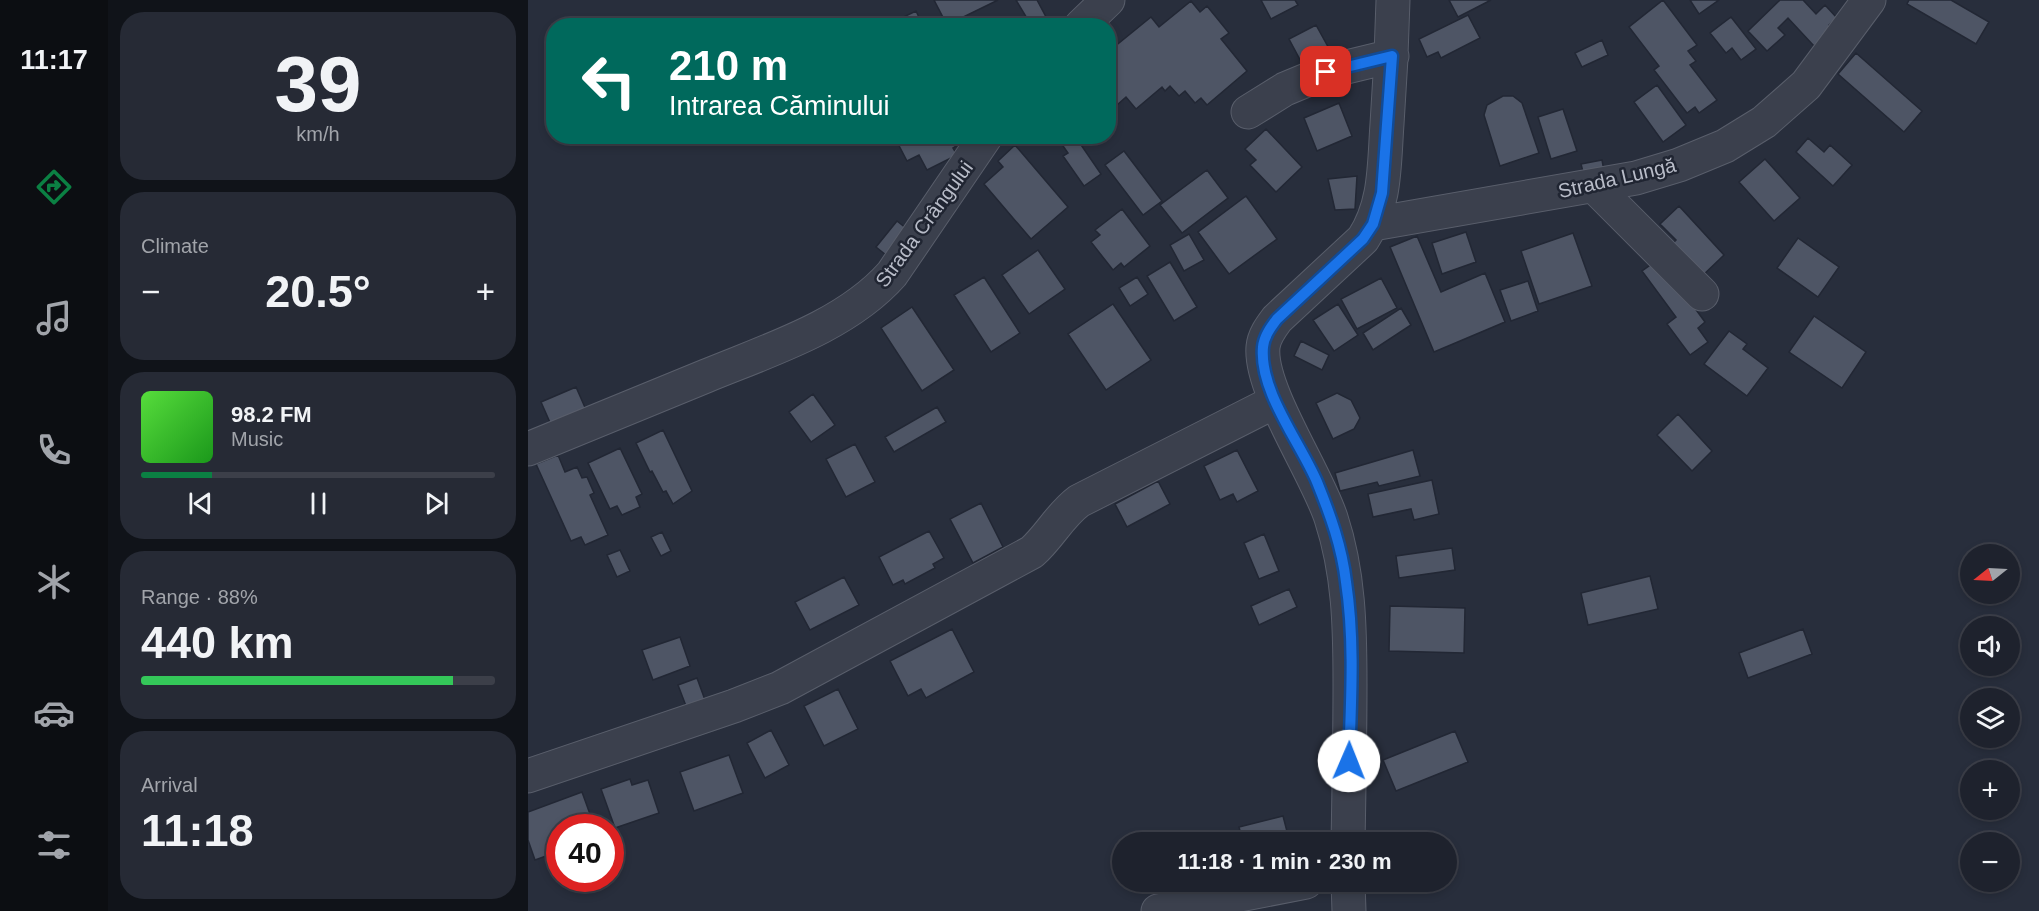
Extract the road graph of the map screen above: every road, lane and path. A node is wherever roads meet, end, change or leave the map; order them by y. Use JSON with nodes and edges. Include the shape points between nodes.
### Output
{"nodes":[{"id":1,"x":1108,"y":0,"type":"edge"},
{"id":2,"x":1393,"y":0,"type":"edge"},
{"id":3,"x":1869,"y":0,"type":"edge"},
{"id":4,"x":1089,"y":18,"type":"edge"},
{"id":5,"x":1392,"y":56,"type":"junction"},
{"id":6,"x":1248,"y":112,"type":"dead end"},
{"id":7,"x":981,"y":144,"type":"edge"},
{"id":8,"x":1595,"y":187,"type":"junction"},
{"id":9,"x":1373,"y":224,"type":"junction"},
{"id":10,"x":1702,"y":294,"type":"dead end"},
{"id":11,"x":1276,"y":401,"type":"junction"},
{"id":12,"x":528,"y":449,"type":"edge"},
{"id":13,"x":528,"y":776,"type":"edge"},
{"id":14,"x":1348,"y":832,"type":"edge"},
{"id":15,"x":1255,"y":892,"type":"edge"},
{"id":16,"x":1348,"y":892,"type":"edge"},
{"id":17,"x":1158,"y":911,"type":"edge"},
{"id":18,"x":1349,"y":911,"type":"edge"}],
"edges":[{"from":1,"to":4,"type":"street"},
{"from":2,"to":5,"type":"street"},
{"from":3,"to":8,"type":"street","name":"Strada Lungă","via":[[1806,85],[1764,123],[1725,146],[1678,165]]},
{"from":5,"to":6,"type":"street","via":[[1326,72],[1285,89]]},
{"from":5,"to":9,"type":"street","via":[[1382,193]]},
{"from":7,"to":12,"type":"street","name":"Strada Crângului","via":[[875,294],[834,320],[760,354]]},
{"from":8,"to":9,"type":"street","name":"Strada Lungă"},
{"from":8,"to":10,"type":"street"},
{"from":9,"to":11,"type":"street","via":[[1363,239],[1268,331],[1263,360]]},
{"from":11,"to":13,"type":"street","via":[[1079,501],[1060,517],[1032,552],[799,679],[734,706]]},
{"from":11,"to":14,"type":"street","via":[[1331,517],[1346,582],[1350,632]]},
{"from":15,"to":17,"type":"street"},
{"from":16,"to":18,"type":"street"}]}
